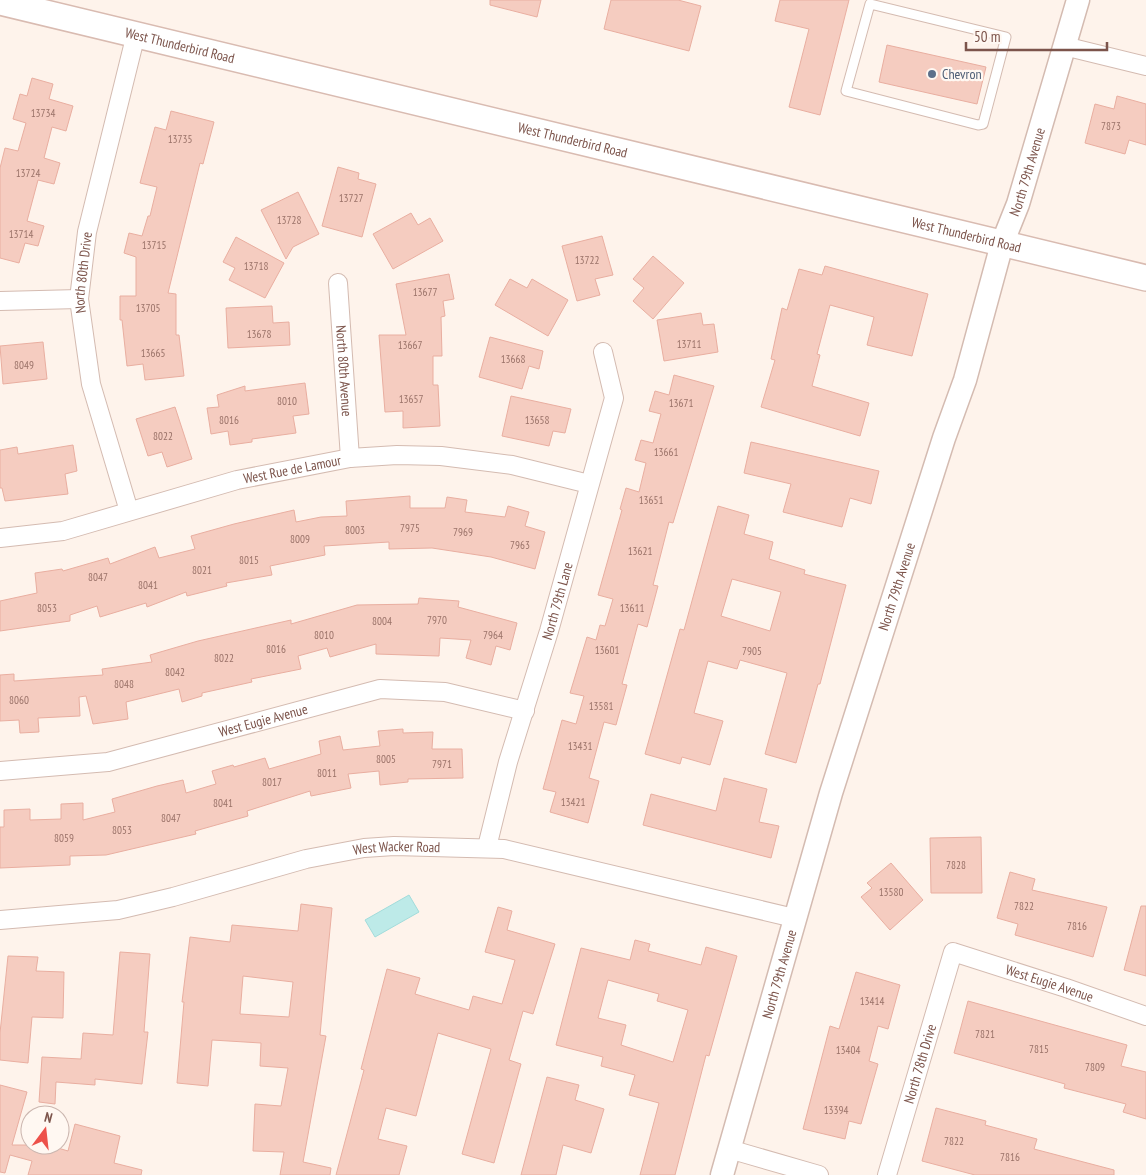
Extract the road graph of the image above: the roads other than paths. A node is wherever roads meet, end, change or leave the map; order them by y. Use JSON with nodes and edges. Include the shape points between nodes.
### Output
{"nodes":[{"id":1,"x":1078,"y":0,"type":"edge"},
{"id":2,"x":0,"y":2,"type":"edge"},
{"id":3,"x":136,"y":34,"type":"junction"},
{"id":4,"x":1064,"y":46,"type":"junction"},
{"id":5,"x":1146,"y":66,"type":"edge"},
{"id":6,"x":846,"y":91,"type":"joint"},
{"id":7,"x":1002,"y":244,"type":"junction"},
{"id":8,"x":1146,"y":278,"type":"edge"},
{"id":9,"x":338,"y":283,"type":"dead end"},
{"id":10,"x":79,"y":299,"type":"junction"},
{"id":11,"x":0,"y":301,"type":"edge"},
{"id":12,"x":603,"y":352,"type":"dead end"},
{"id":13,"x":350,"y":458,"type":"junction"},
{"id":14,"x":589,"y":484,"type":"junction"},
{"id":15,"x":129,"y":511,"type":"junction"},
{"id":16,"x":0,"y":538,"type":"edge"},
{"id":17,"x":525,"y":711,"type":"junction"},
{"id":18,"x":0,"y":771,"type":"edge"},
{"id":19,"x":487,"y":848,"type":"junction"},
{"id":20,"x":794,"y":918,"type":"junction"},
{"id":21,"x":0,"y":920,"type":"edge"},
{"id":22,"x":953,"y":952,"type":"joint"},
{"id":23,"x":1146,"y":1016,"type":"edge"},
{"id":24,"x":729,"y":1149,"type":"junction"},
{"id":25,"x":722,"y":1175,"type":"edge"},
{"id":26,"x":819,"y":1175,"type":"edge"},
{"id":27,"x":886,"y":1175,"type":"edge"}],
"edges":[{"from":1,"to":4,"type":"street","name":"North 79th Avenue"},
{"from":2,"to":3,"type":"main road","name":"West Thunderbird Road"},
{"from":3,"to":7,"type":"main road","name":"West Thunderbird Road"},
{"from":3,"to":10,"type":"street","name":"North 80th Drive","via":[[87,232]]},
{"from":4,"to":5,"type":"street"},
{"from":4,"to":7,"type":"street","name":"North 79th Avenue","via":[[1018,204]]},
{"from":6,"to":6,"type":"lane","via":[[870,4],[1006,37],[985,120],[978,125]]},
{"from":7,"to":8,"type":"main road","name":"West Thunderbird Road"},
{"from":7,"to":20,"type":"street","name":"North 79th Avenue","via":[[965,380],[831,793]]},
{"from":9,"to":13,"type":"street","name":"North 80th Avenue"},
{"from":10,"to":11,"type":"street"},
{"from":10,"to":15,"type":"street","name":"North 80th Drive","via":[[91,384]]},
{"from":12,"to":14,"type":"street","name":"North 79th Lane","via":[[614,398]]},
{"from":13,"to":14,"type":"street","name":"West Rue de Lamour","via":[[441,456],[512,466]]},
{"from":13,"to":15,"type":"street","name":"West Rue de Lamour","via":[[237,480]]},
{"from":14,"to":17,"type":"street","name":"North 79th Lane"},
{"from":15,"to":16,"type":"street","name":"West Rue de Lamour","via":[[63,531]]},
{"from":17,"to":18,"type":"street","name":"West Eugie Avenue","via":[[445,692],[380,689],[108,762]]},
{"from":17,"to":19,"type":"street","name":"North 79th Lane","via":[[508,762]]},
{"from":19,"to":20,"type":"street","name":"West Wacker Road","via":[[542,857]]},
{"from":19,"to":21,"type":"street","name":"West Wacker Road","via":[[364,848],[306,859],[118,910]]},
{"from":20,"to":24,"type":"street","name":"North 79th Avenue"},
{"from":22,"to":23,"type":"street","name":"West Eugie Avenue"},
{"from":22,"to":27,"type":"street","name":"North 78th Drive"},
{"from":24,"to":25,"type":"street","name":"North 79th Avenue"},
{"from":24,"to":26,"type":"street"}]}
